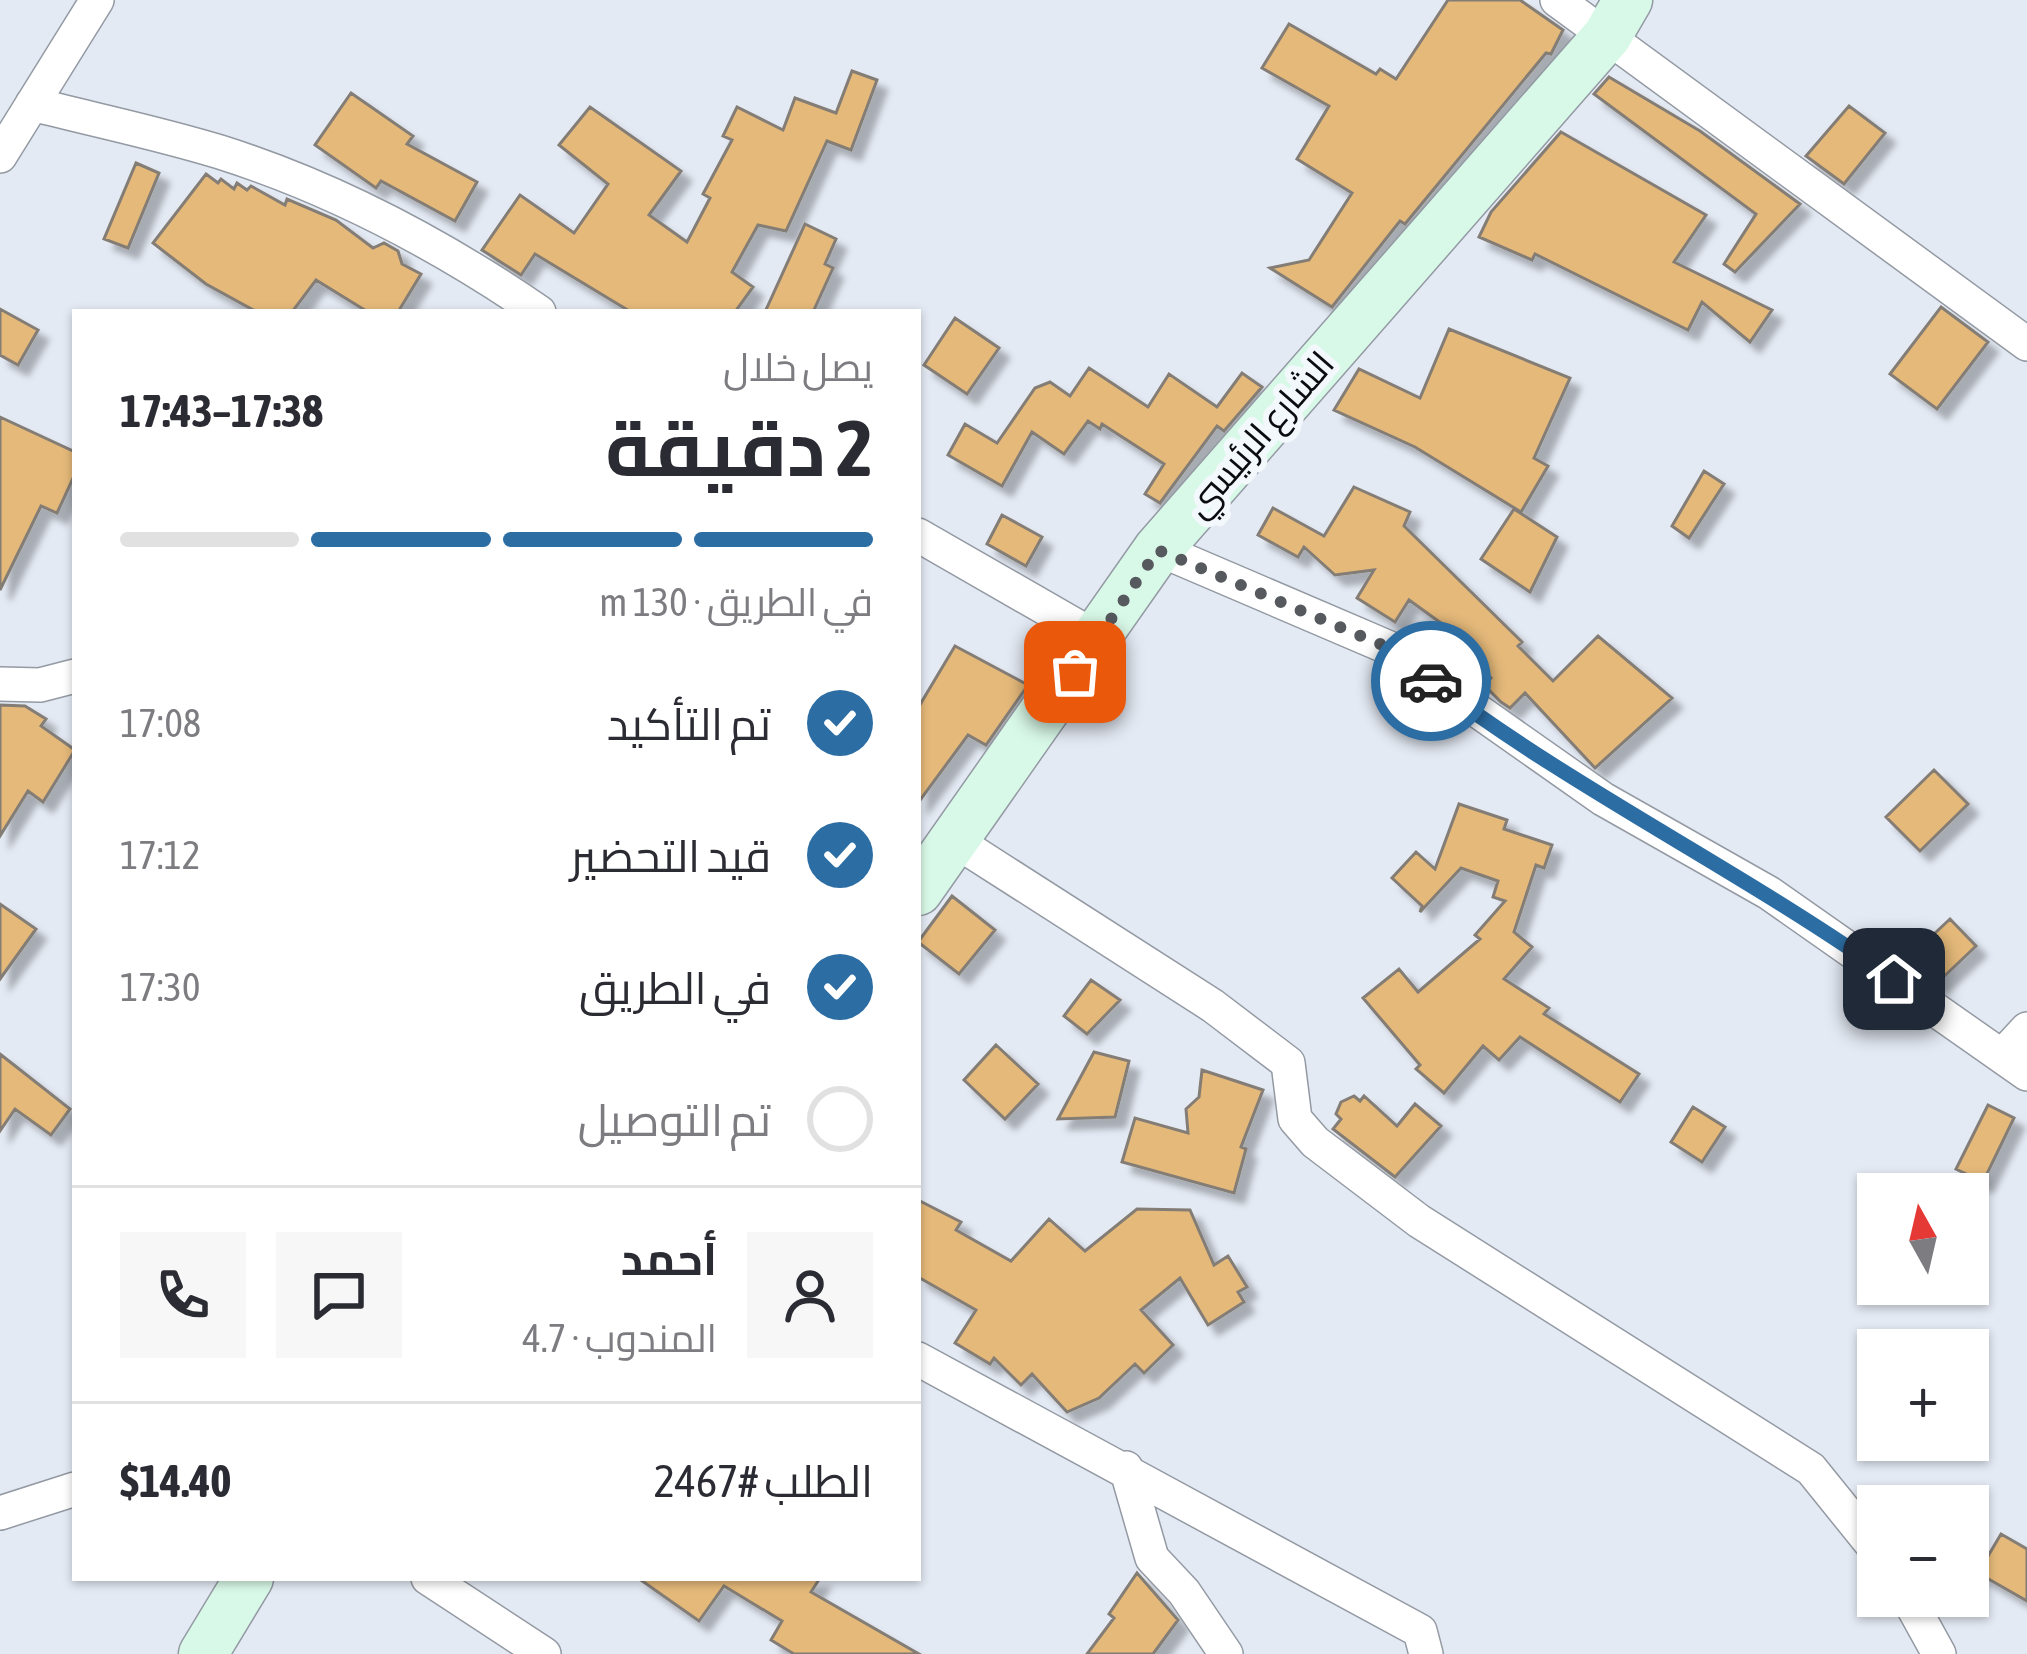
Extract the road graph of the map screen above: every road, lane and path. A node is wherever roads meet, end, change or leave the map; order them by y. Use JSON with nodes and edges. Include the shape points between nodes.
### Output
{"nodes":[{"id":1,"x":97,"y":0,"type":"edge"},
{"id":2,"x":1557,"y":0,"type":"edge"},
{"id":3,"x":1618,"y":18,"type":"edge"},
{"id":4,"x":32,"y":104,"type":"junction"},
{"id":5,"x":0,"y":156,"type":"edge"},
{"id":6,"x":534,"y":309,"type":"edge"},
{"id":7,"x":2027,"y":344,"type":"edge"},
{"id":8,"x":921,"y":537,"type":"edge"},
{"id":9,"x":1158,"y":550,"type":"junction"},
{"id":10,"x":1100,"y":639,"type":"junction"},
{"id":11,"x":72,"y":677,"type":"edge"},
{"id":12,"x":0,"y":684,"type":"edge"},
{"id":13,"x":954,"y":840,"type":"junction"},
{"id":14,"x":921,"y":887,"type":"edge"},
{"id":15,"x":2027,"y":1029,"type":"edge"},
{"id":16,"x":2015,"y":1065,"type":"edge"},
{"id":17,"x":921,"y":1361,"type":"edge"},
{"id":18,"x":1126,"y":1468,"type":"junction"},
{"id":19,"x":72,"y":1490,"type":"edge"},
{"id":20,"x":0,"y":1514,"type":"edge"},
{"id":21,"x":1857,"y":1526,"type":"edge"},
{"id":22,"x":247,"y":1581,"type":"edge"},
{"id":23,"x":433,"y":1581,"type":"edge"},
{"id":24,"x":1919,"y":1617,"type":"edge"},
{"id":25,"x":203,"y":1654,"type":"edge"},
{"id":26,"x":544,"y":1654,"type":"edge"},
{"id":27,"x":1226,"y":1654,"type":"edge"},
{"id":28,"x":1426,"y":1654,"type":"edge"},
{"id":29,"x":1940,"y":1654,"type":"edge"}],
"edges":[{"from":1,"to":4,"type":"street"},
{"from":2,"to":3,"type":"street"},
{"from":3,"to":7,"type":"street"},
{"from":3,"to":9,"type":"street","name":"الشارع الرئيسي"},
{"from":4,"to":5,"type":"street"},
{"from":4,"to":6,"type":"street","via":[[305,183],[379,216]]},
{"from":8,"to":10,"type":"street"},
{"from":9,"to":10,"type":"street","name":"الشارع الرئيسي"},
{"from":9,"to":16,"type":"street","via":[[1387,647],[1584,787],[1769,893]]},
{"from":10,"to":13,"type":"street","name":"الشارع الرئيسي"},
{"from":11,"to":12,"type":"street"},
{"from":13,"to":14,"type":"street","name":"الشارع الرئيسي"},
{"from":13,"to":21,"type":"street","via":[[1213,1006],[1288,1063],[1295,1119],[1315,1142],[1419,1221],[1811,1469]]},
{"from":15,"to":16,"type":"street"},
{"from":17,"to":18,"type":"street"},
{"from":18,"to":27,"type":"street","via":[[1152,1558]]},
{"from":18,"to":28,"type":"street","via":[[1420,1630]]},
{"from":19,"to":20,"type":"street"},
{"from":22,"to":25,"type":"street"},
{"from":23,"to":26,"type":"street"},
{"from":24,"to":29,"type":"street"}]}
